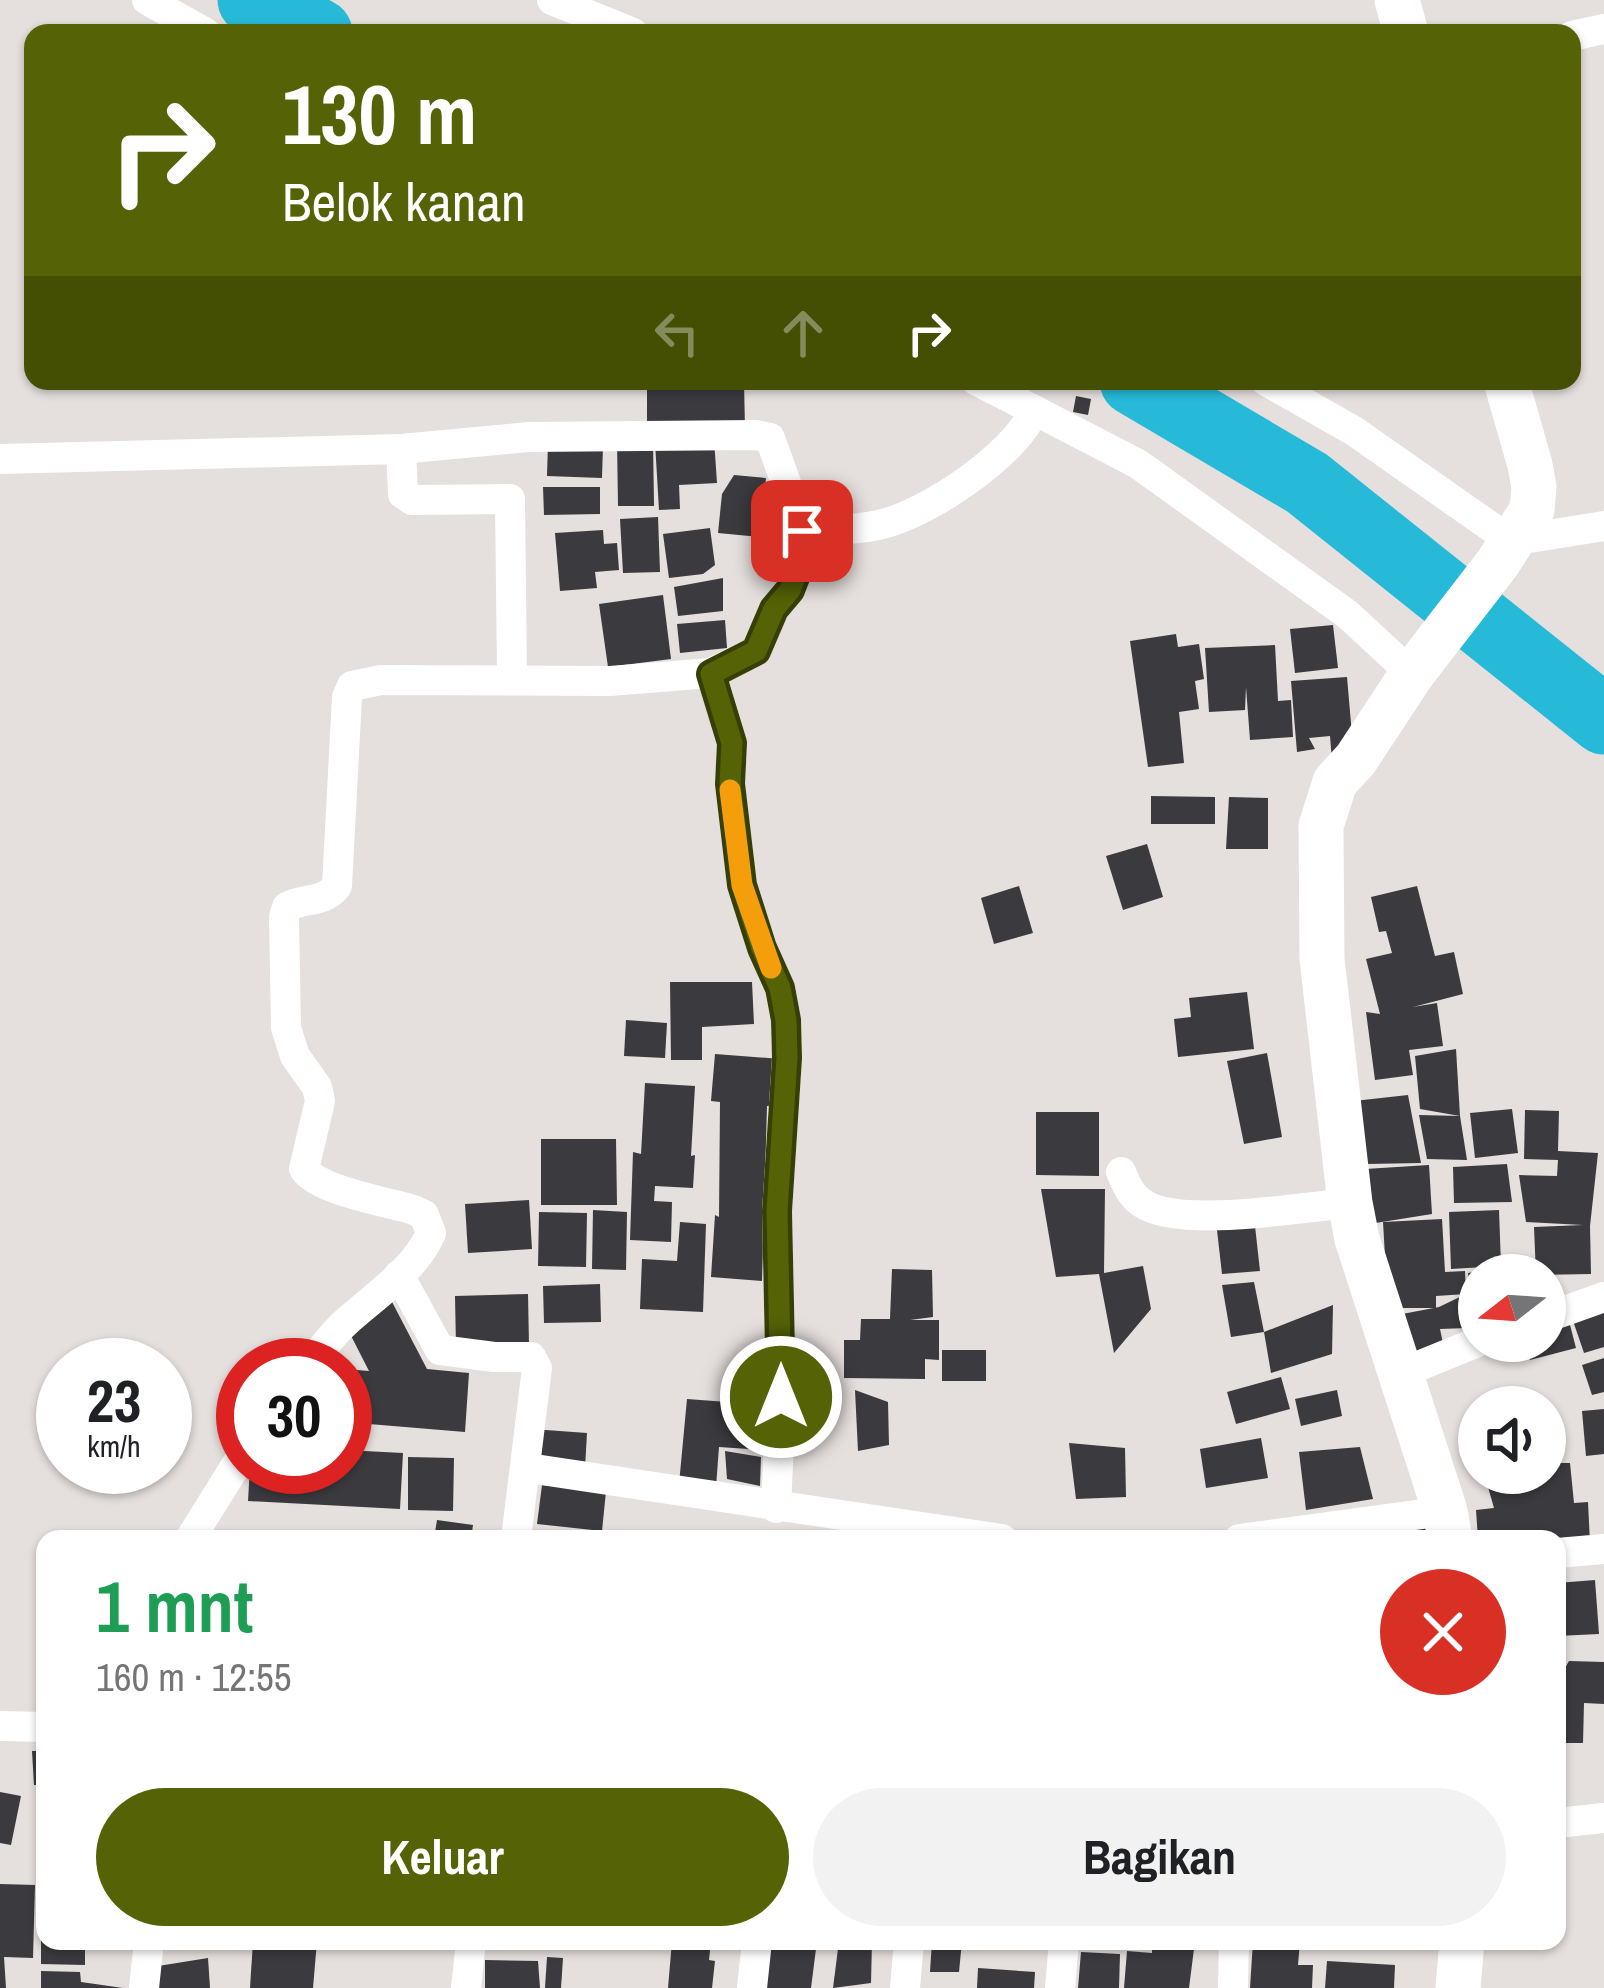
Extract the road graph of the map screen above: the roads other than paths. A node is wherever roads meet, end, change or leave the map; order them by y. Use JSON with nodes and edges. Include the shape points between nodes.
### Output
{"nodes":[{"id":1,"x":147,"y":0,"type":"edge"},
{"id":2,"x":552,"y":0,"type":"edge"},
{"id":3,"x":190,"y":24,"type":"edge"},
{"id":4,"x":611,"y":24,"type":"edge"},
{"id":5,"x":995,"y":390,"type":"edge"},
{"id":6,"x":1282,"y":390,"type":"edge"},
{"id":7,"x":1508,"y":390,"type":"edge"},
{"id":8,"x":1034,"y":410,"type":"junction"},
{"id":9,"x":401,"y":449,"type":"junction"},
{"id":10,"x":0,"y":459,"type":"edge"},
{"id":11,"x":1604,"y":526,"type":"edge"},
{"id":12,"x":802,"y":531,"type":"junction"},
{"id":13,"x":1504,"y":552,"type":"junction"},
{"id":14,"x":1419,"y":665,"type":"junction"},
{"id":15,"x":711,"y":674,"type":"junction"},
{"id":16,"x":512,"y":678,"type":"junction"},
{"id":17,"x":1121,"y":1172,"type":"dead end"},
{"id":18,"x":1350,"y":1203,"type":"junction"},
{"id":19,"x":399,"y":1275,"type":"junction"},
{"id":20,"x":1604,"y":1297,"type":"edge"},
{"id":21,"x":1566,"y":1311,"type":"edge"},
{"id":22,"x":331,"y":1338,"type":"edge"},
{"id":23,"x":1458,"y":1350,"type":"edge"},
{"id":24,"x":1399,"y":1374,"type":"junction"},
{"id":25,"x":528,"y":1468,"type":"junction"},
{"id":26,"x":218,"y":1494,"type":"edge"},
{"id":27,"x":776,"y":1508,"type":"junction"},
{"id":28,"x":1448,"y":1525,"type":"edge"},
{"id":29,"x":196,"y":1530,"type":"edge"},
{"id":30,"x":518,"y":1530,"type":"edge"},
{"id":31,"x":936,"y":1530,"type":"edge"},
{"id":32,"x":1373,"y":1530,"type":"edge"},
{"id":33,"x":1604,"y":1549,"type":"edge"},
{"id":34,"x":1566,"y":1552,"type":"edge"},
{"id":35,"x":0,"y":1726,"type":"edge"},
{"id":36,"x":36,"y":1727,"type":"edge"},
{"id":37,"x":1604,"y":1818,"type":"edge"},
{"id":38,"x":1566,"y":1822,"type":"edge"},
{"id":39,"x":148,"y":1950,"type":"edge"},
{"id":40,"x":470,"y":1950,"type":"edge"},
{"id":41,"x":756,"y":1950,"type":"edge"},
{"id":42,"x":908,"y":1950,"type":"edge"},
{"id":43,"x":1063,"y":1950,"type":"edge"},
{"id":44,"x":1234,"y":1950,"type":"edge"},
{"id":45,"x":1461,"y":1950,"type":"edge"},
{"id":46,"x":144,"y":1988,"type":"edge"},
{"id":47,"x":466,"y":1988,"type":"edge"},
{"id":48,"x":752,"y":1988,"type":"edge"},
{"id":49,"x":905,"y":1988,"type":"edge"},
{"id":50,"x":1060,"y":1988,"type":"edge"},
{"id":51,"x":1233,"y":1988,"type":"edge"},
{"id":52,"x":1458,"y":1988,"type":"edge"}],
"edges":[{"from":1,"to":3,"type":"street"},
{"from":2,"to":4,"type":"street"},
{"from":5,"to":8,"type":"street"},
{"from":6,"to":13,"type":"street","via":[[1354,431]]},
{"from":7,"to":13,"type":"street","via":[[1534,487],[1532,510]]},
{"from":8,"to":12,"type":"street","via":[[1027,430],[1003,453],[919,511],[875,526]]},
{"from":8,"to":14,"type":"street","via":[[1138,464]]},
{"from":9,"to":10,"type":"street"},
{"from":9,"to":12,"type":"street","via":[[529,437],[756,435],[770,438]]},
{"from":9,"to":16,"type":"street","via":[[403,494],[412,500],[511,499]]},
{"from":11,"to":13,"type":"street"},
{"from":12,"to":15,"type":"street","via":[[797,572],[756,651]]},
{"from":13,"to":14,"type":"street"},
{"from":14,"to":18,"type":"street","via":[[1335,782],[1322,826],[1322,959]]},
{"from":15,"to":16,"type":"street"},
{"from":15,"to":27,"type":"street","via":[[732,743],[742,885],[786,1020]]},
{"from":16,"to":19,"type":"street","via":[[352,686],[337,886],[285,911],[288,1042],[320,1101],[304,1169],[310,1178],[424,1215],[431,1232]]},
{"from":17,"to":18,"type":"street","via":[[1129,1192],[1162,1212]]},
{"from":18,"to":24,"type":"street"},
{"from":19,"to":22,"type":"street"},
{"from":19,"to":25,"type":"street","via":[[440,1350],[531,1358],[537,1368]]},
{"from":20,"to":21,"type":"street"},
{"from":23,"to":24,"type":"street"},
{"from":24,"to":28,"type":"street"},
{"from":25,"to":27,"type":"street"},
{"from":25,"to":30,"type":"street"},
{"from":26,"to":29,"type":"street"},
{"from":27,"to":31,"type":"street"},
{"from":28,"to":32,"type":"street"},
{"from":33,"to":34,"type":"street"},
{"from":35,"to":36,"type":"street"},
{"from":37,"to":38,"type":"street"},
{"from":39,"to":46,"type":"street"},
{"from":40,"to":47,"type":"street"},
{"from":41,"to":48,"type":"street"},
{"from":42,"to":49,"type":"street"},
{"from":43,"to":50,"type":"street"},
{"from":44,"to":51,"type":"street"},
{"from":45,"to":52,"type":"street"}]}
